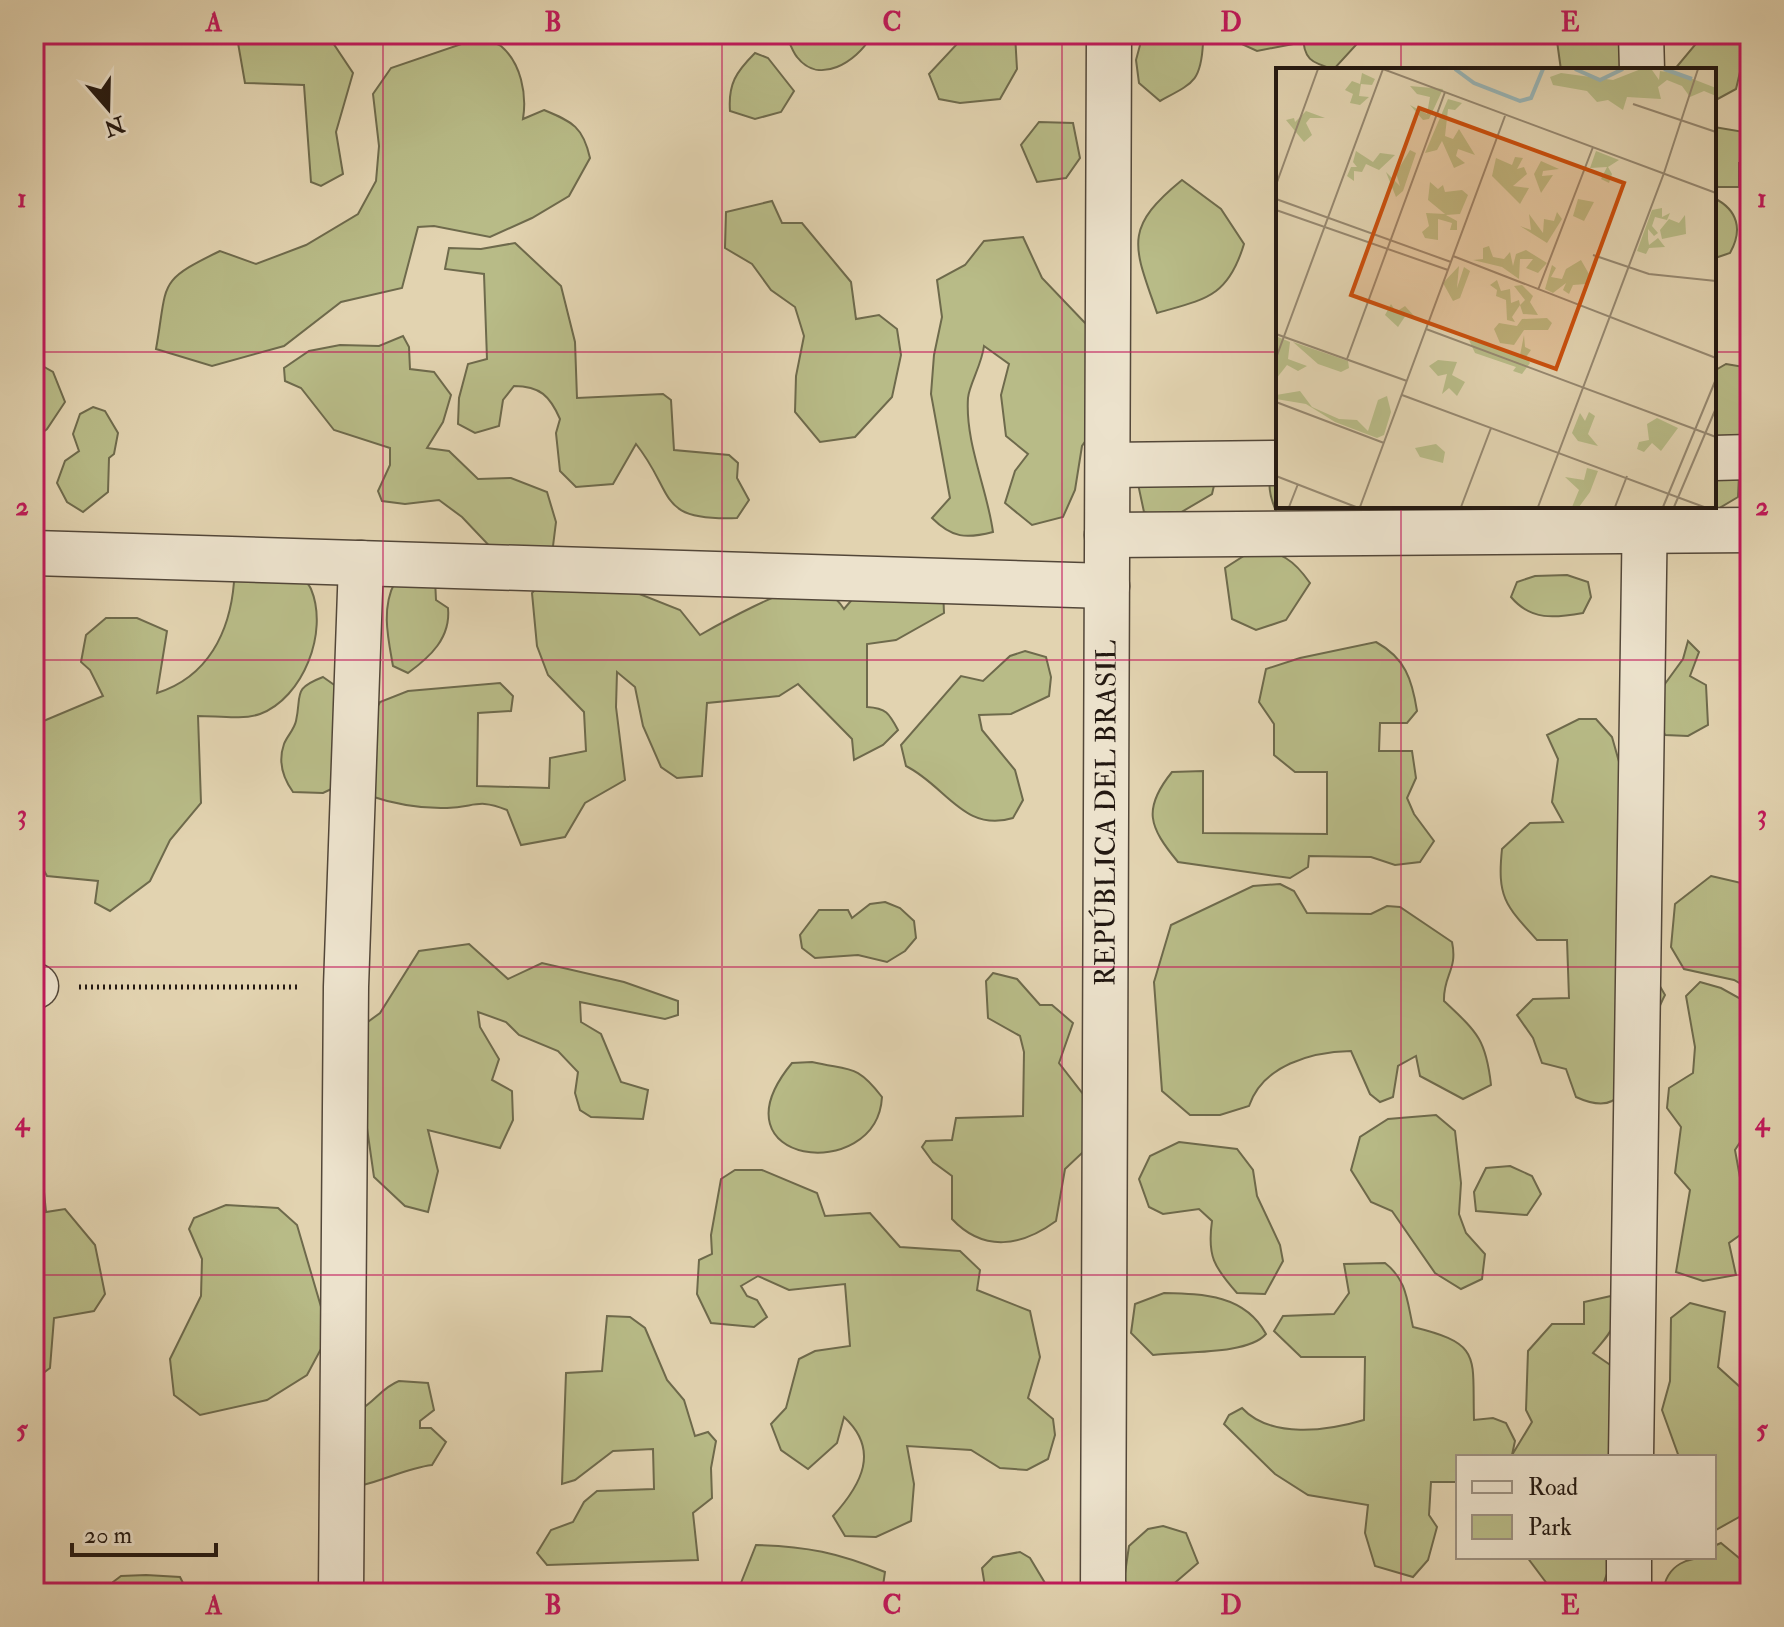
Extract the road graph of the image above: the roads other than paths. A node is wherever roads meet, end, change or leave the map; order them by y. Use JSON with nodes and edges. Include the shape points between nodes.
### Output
{"nodes":[{"id":1,"x":1109,"y":34,"type":"edge"},
{"id":2,"x":1641,"y":34,"type":"edge"},
{"id":3,"x":1642,"y":68,"type":"edge"},
{"id":4,"x":1750,"y":457,"type":"edge"},
{"id":5,"x":1716,"y":458,"type":"edge"},
{"id":6,"x":1276,"y":463,"type":"edge"},
{"id":7,"x":1108,"y":465,"type":"junction"},
{"id":8,"x":1645,"y":519,"type":"edge"},
{"id":9,"x":1750,"y":530,"type":"edge"},
{"id":10,"x":1107,"y":535,"type":"junction"},
{"id":11,"x":34,"y":553,"type":"edge"},
{"id":12,"x":361,"y":563,"type":"junction"},
{"id":13,"x":1107,"y":586,"type":"junction"},
{"id":14,"x":1631,"y":1455,"type":"edge"},
{"id":15,"x":1629,"y":1559,"type":"edge"},
{"id":16,"x":341,"y":1593,"type":"edge"},
{"id":17,"x":1103,"y":1593,"type":"edge"},
{"id":18,"x":1629,"y":1593,"type":"edge"}],
"edges":[{"from":1,"to":7,"type":"street","name":"REPÚBLICA DEL BRASIL"},
{"from":2,"to":3,"type":"street"},
{"from":4,"to":5,"type":"street"},
{"from":6,"to":7,"type":"street"},
{"from":7,"to":10,"type":"street","name":"REPÚBLICA DEL BRASIL"},
{"from":8,"to":9,"type":"street"},
{"from":8,"to":10,"type":"street"},
{"from":8,"to":14,"type":"street"},
{"from":10,"to":13,"type":"street","name":"REPÚBLICA DEL BRASIL"},
{"from":11,"to":12,"type":"street"},
{"from":12,"to":13,"type":"street"},
{"from":12,"to":16,"type":"street","via":[[346,987]]},
{"from":13,"to":17,"type":"street","name":"REPÚBLICA DEL BRASIL"},
{"from":15,"to":18,"type":"street"}]}
